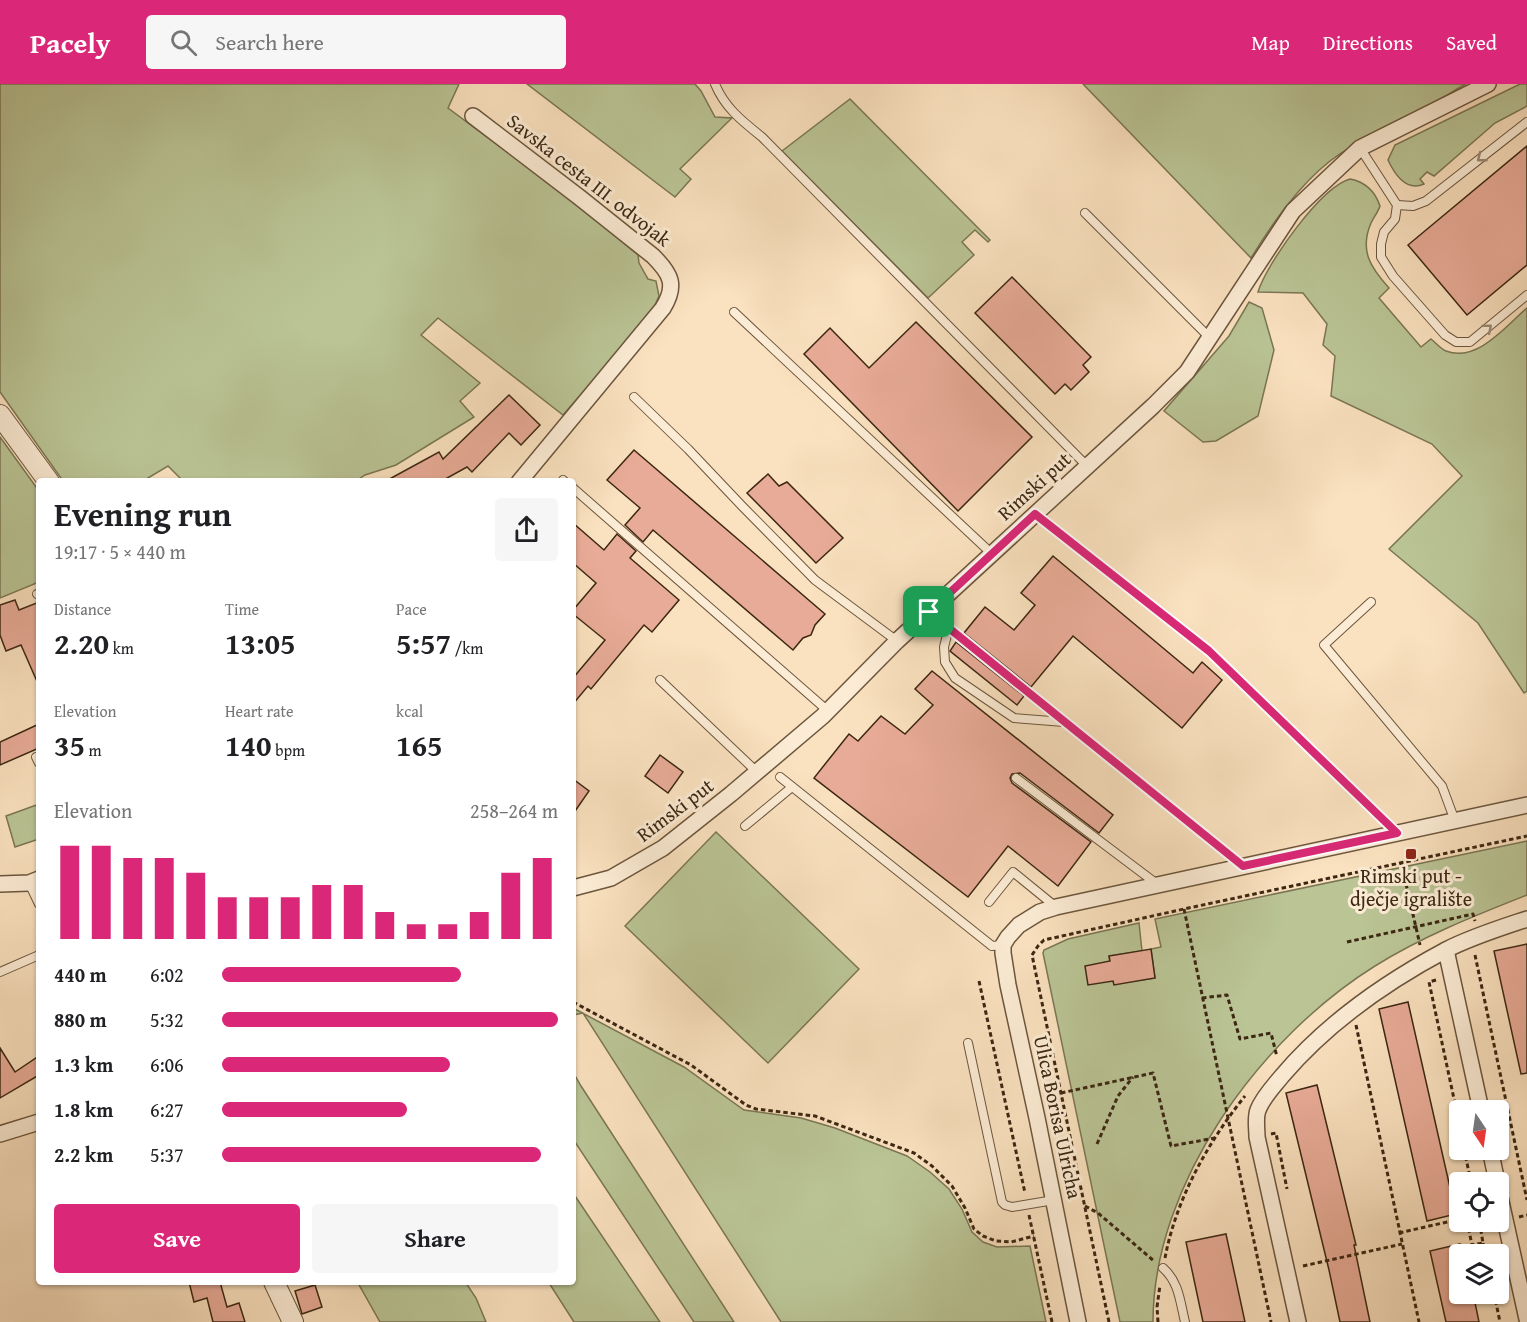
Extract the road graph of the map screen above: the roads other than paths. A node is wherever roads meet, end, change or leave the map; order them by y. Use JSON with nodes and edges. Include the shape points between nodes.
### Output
{"nodes":[{"id":1,"x":715,"y":84,"type":"edge"},
{"id":2,"x":1488,"y":84,"type":"edge"},
{"id":3,"x":473,"y":116,"type":"dead end"},
{"id":4,"x":1527,"y":122,"type":"edge"},
{"id":5,"x":1360,"y":148,"type":"junction"},
{"id":6,"x":1397,"y":205,"type":"junction"},
{"id":7,"x":1085,"y":213,"type":"dead end"},
{"id":8,"x":1527,"y":295,"type":"edge"},
{"id":9,"x":734,"y":312,"type":"dead end"},
{"id":10,"x":1209,"y":338,"type":"junction"},
{"id":11,"x":634,"y":397,"type":"dead end"},
{"id":12,"x":0,"y":415,"type":"edge"},
{"id":13,"x":1087,"y":466,"type":"junction"},
{"id":14,"x":45,"y":478,"type":"edge"},
{"id":15,"x":522,"y":478,"type":"edge"},
{"id":16,"x":576,"y":491,"type":"edge"},
{"id":17,"x":1035,"y":514,"type":"junction"},
{"id":18,"x":991,"y":553,"type":"junction"},
{"id":19,"x":1371,"y":602,"type":"dead end"},
{"id":20,"x":929,"y":612,"type":"junction"},
{"id":21,"x":949,"y":627,"type":"junction"},
{"id":22,"x":897,"y":641,"type":"junction"},
{"id":23,"x":660,"y":680,"type":"dead end"},
{"id":24,"x":828,"y":711,"type":"junction"},
{"id":25,"x":1065,"y":722,"type":"junction"},
{"id":26,"x":757,"y":772,"type":"junction"},
{"id":27,"x":780,"y":777,"type":"dead end"},
{"id":28,"x":1016,"y":778,"type":"dead end"},
{"id":29,"x":792,"y":787,"type":"junction"},
{"id":30,"x":1527,"y":805,"type":"edge"},
{"id":31,"x":1455,"y":820,"type":"junction"},
{"id":32,"x":745,"y":826,"type":"dead end"},
{"id":33,"x":1397,"y":833,"type":"junction"},
{"id":34,"x":1243,"y":866,"type":"junction"},
{"id":35,"x":34,"y":881,"type":"edge"},
{"id":36,"x":0,"y":884,"type":"edge"},
{"id":37,"x":1157,"y":884,"type":"junction"},
{"id":38,"x":576,"y":887,"type":"edge"},
{"id":39,"x":988,"y":902,"type":"dead end"},
{"id":40,"x":1056,"y":907,"type":"junction"},
{"id":41,"x":1527,"y":919,"type":"edge"},
{"id":42,"x":1004,"y":945,"type":"junction"},
{"id":43,"x":1446,"y":950,"type":"junction"},
{"id":44,"x":36,"y":956,"type":"edge"},
{"id":45,"x":0,"y":972,"type":"edge"},
{"id":46,"x":968,"y":1043,"type":"dead end"},
{"id":47,"x":1479,"y":1100,"type":"edge"},
{"id":48,"x":36,"y":1123,"type":"edge"},
{"id":49,"x":0,"y":1134,"type":"edge"},
{"id":50,"x":1054,"y":1200,"type":"junction"},
{"id":51,"x":1508,"y":1232,"type":"edge"},
{"id":52,"x":1163,"y":1268,"type":"road end"},
{"id":53,"x":275,"y":1285,"type":"edge"},
{"id":54,"x":1527,"y":1319,"type":"edge"},
{"id":55,"x":292,"y":1322,"type":"edge"},
{"id":56,"x":1078,"y":1322,"type":"edge"},
{"id":57,"x":1185,"y":1322,"type":"edge"},
{"id":58,"x":1298,"y":1322,"type":"edge"}],
"edges":[{"from":1,"to":13,"type":"lane","via":[[733,114],[762,137]]},
{"from":2,"to":5,"type":"street","name":"Rimski put"},
{"from":3,"to":15,"type":"street","name":"Savska cesta III. odvojak","via":[[653,256],[671,285],[671,295],[663,308]]},
{"from":4,"to":6,"type":"lane","one_way":true,"via":[[1426,201],[1413,206]]},
{"from":5,"to":6,"type":"lane"},
{"from":5,"to":10,"type":"street","name":"Rimski put","via":[[1293,211]]},
{"from":6,"to":8,"type":"lane","one_way":true,"via":[[1395,219],[1384,232],[1381,257],[1445,335],[1456,342],[1470,342]]},
{"from":7,"to":10,"type":"lane"},
{"from":9,"to":18,"type":"lane"},
{"from":10,"to":13,"type":"street","name":"Rimski put","via":[[1187,372]]},
{"from":11,"to":22,"type":"lane","via":[[815,580]]},
{"from":12,"to":14,"type":"street"},
{"from":13,"to":17,"type":"street","name":"Rimski put"},
{"from":16,"to":24,"type":"lane"},
{"from":17,"to":18,"type":"street","name":"Rimski put"},
{"from":17,"to":33,"type":"lane","via":[[1209,651]]},
{"from":18,"to":20,"type":"street","name":"Rimski put"},
{"from":19,"to":31,"type":"lane","via":[[1324,645],[1442,786]]},
{"from":20,"to":21,"type":"lane"},
{"from":20,"to":22,"type":"street","name":"Rimski put"},
{"from":21,"to":25,"type":"lane"},
{"from":21,"to":25,"type":"lane","via":[[945,662],[955,678],[1014,718]]},
{"from":22,"to":24,"type":"street","name":"Rimski put"},
{"from":23,"to":26,"type":"lane"},
{"from":24,"to":26,"type":"street","name":"Rimski put"},
{"from":25,"to":34,"type":"lane"},
{"from":26,"to":38,"type":"street","name":"Rimski put","via":[[663,848],[611,879]]},
{"from":27,"to":29,"type":"lane"},
{"from":28,"to":37,"type":"lane"},
{"from":29,"to":32,"type":"lane"},
{"from":29,"to":42,"type":"lane","via":[[992,946]]},
{"from":30,"to":31,"type":"street"},
{"from":31,"to":33,"type":"street"},
{"from":33,"to":34,"type":"street"},
{"from":34,"to":37,"type":"street"},
{"from":35,"to":36,"type":"street"},
{"from":37,"to":40,"type":"street"},
{"from":39,"to":40,"type":"lane","via":[[1012,872]]},
{"from":40,"to":42,"type":"street","via":[[1019,925]]},
{"from":41,"to":43,"type":"street"},
{"from":42,"to":50,"type":"street","name":"Ulica Borisa Ulricha","via":[[1008,985]]},
{"from":43,"to":47,"type":"street"},
{"from":43,"to":58,"type":"street","via":[[1353,1008],[1318,1037],[1258,1110],[1257,1137]]},
{"from":44,"to":45,"type":"lane"},
{"from":46,"to":50,"type":"lane","via":[[1002,1202],[1012,1207]]},
{"from":48,"to":49,"type":"street"},
{"from":50,"to":56,"type":"street","name":"Ulica Borisa Ulricha"},
{"from":51,"to":54,"type":"street"},
{"from":52,"to":57,"type":"lane","via":[[1177,1285]]},
{"from":53,"to":55,"type":"street"}]}
